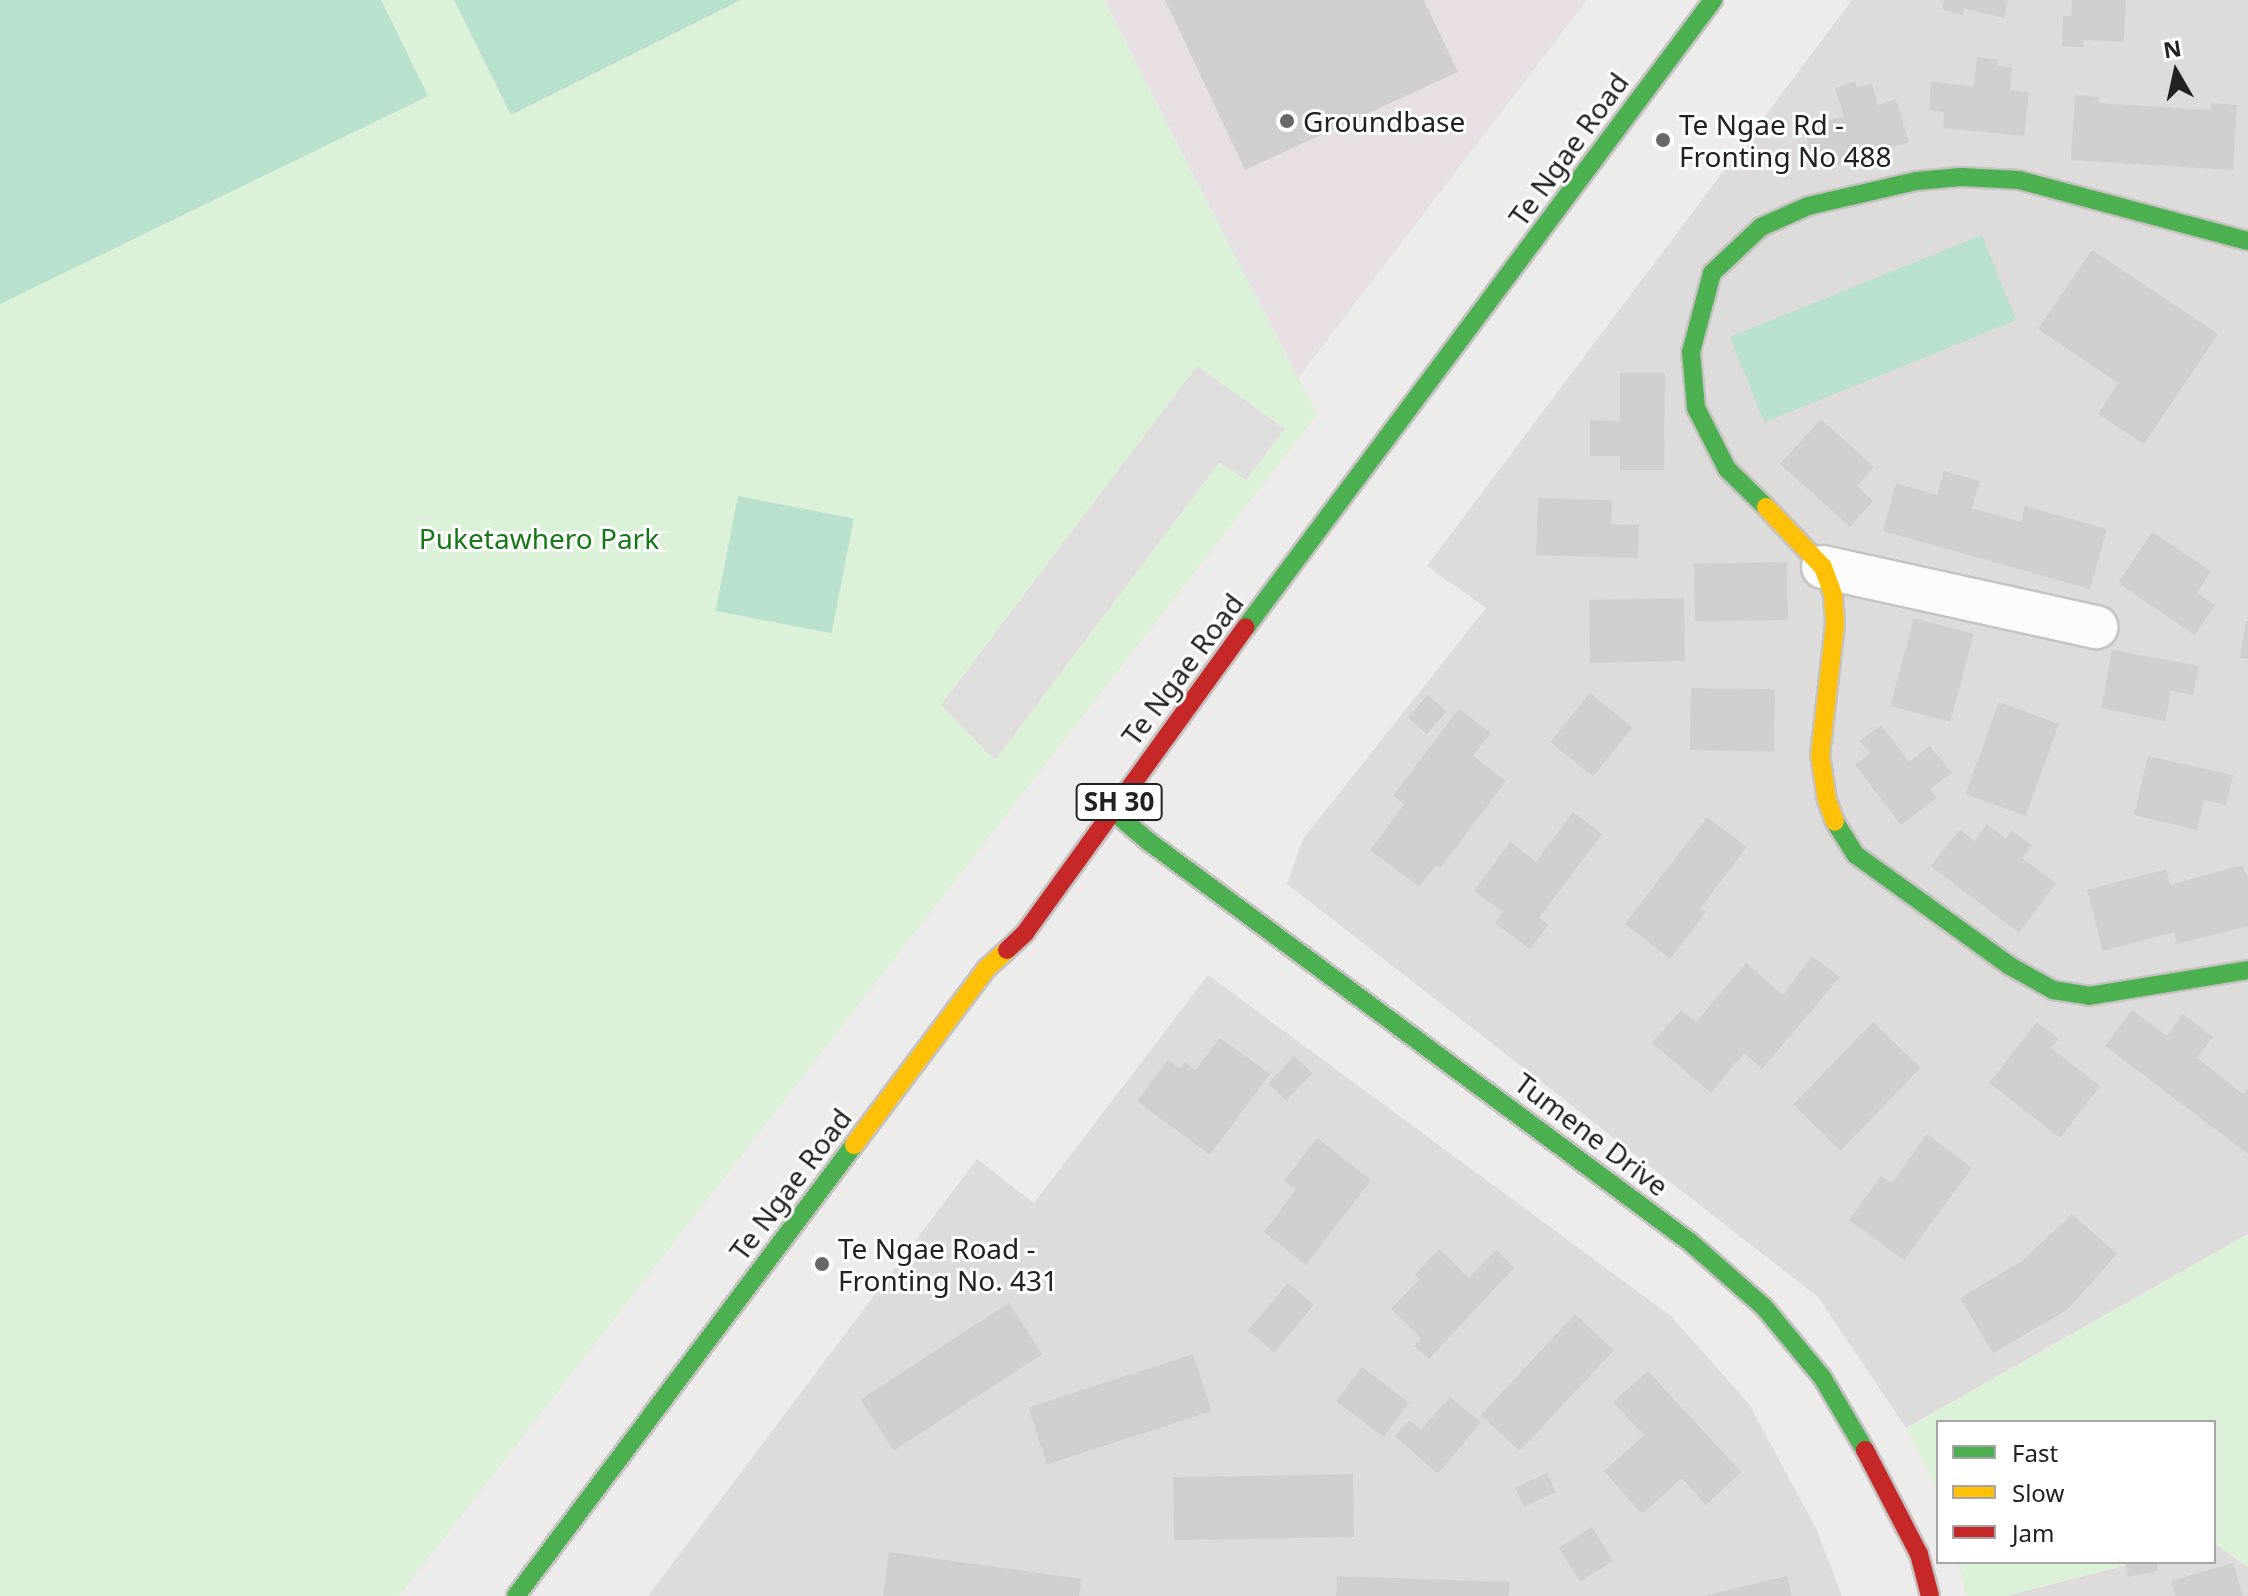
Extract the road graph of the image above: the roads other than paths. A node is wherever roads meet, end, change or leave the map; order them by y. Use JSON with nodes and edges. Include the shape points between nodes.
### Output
{"nodes":[{"id":1,"x":1713,"y":0,"type":"edge"},
{"id":2,"x":2248,"y":241,"type":"edge"},
{"id":3,"x":1823,"y":567,"type":"junction"},
{"id":4,"x":2096,"y":627,"type":"dead end"},
{"id":5,"x":1113,"y":811,"type":"junction"},
{"id":6,"x":2248,"y":970,"type":"edge"},
{"id":7,"x":516,"y":1596,"type":"edge"},
{"id":8,"x":1930,"y":1596,"type":"edge"}],
"edges":[{"from":1,"to":5,"type":"main road","name":"Te Ngae Road","number":"SH 30"},
{"from":2,"to":3,"type":"main road","via":[[2019,180],[1961,177],[1916,181],[1808,206],[1761,227],[1712,273],[1691,352],[1696,408],[1727,469]]},
{"from":3,"to":4,"type":"street"},
{"from":3,"to":6,"type":"main road","via":[[1833,595],[1835,624],[1820,755],[1830,810],[1856,855],[2010,966],[2053,990],[2089,996]]},
{"from":5,"to":7,"type":"main road","name":"Te Ngae Road","number":"SH 30","via":[[1025,933],[986,969]]},
{"from":5,"to":8,"type":"main road","name":"Tumene Drive","via":[[1690,1242],[1764,1307],[1822,1377],[1877,1470],[1919,1554]]}]}
